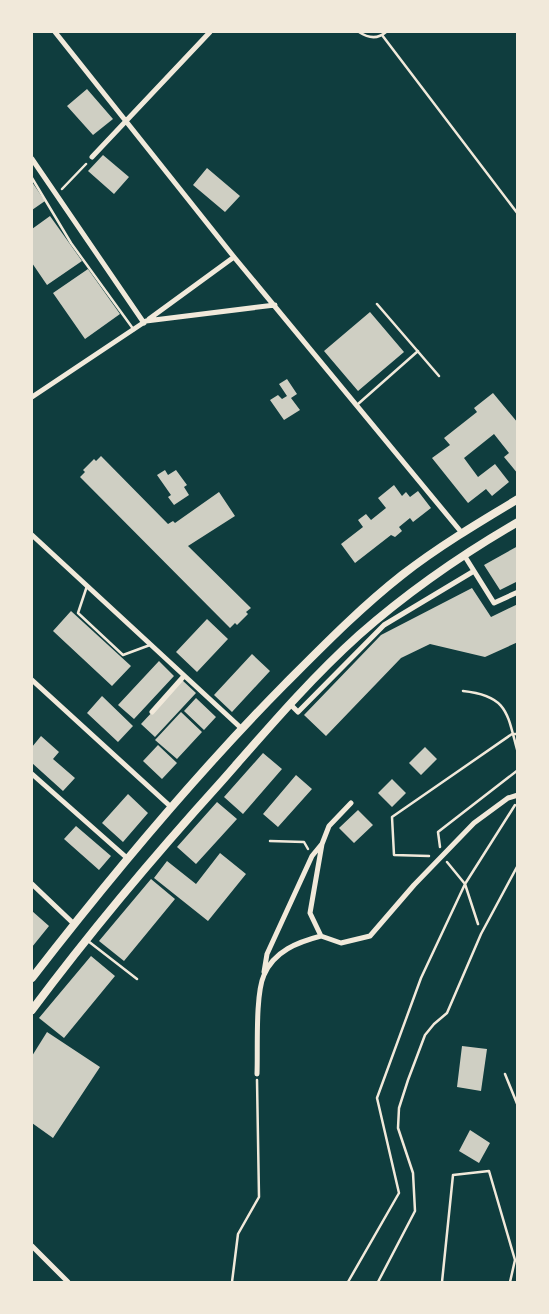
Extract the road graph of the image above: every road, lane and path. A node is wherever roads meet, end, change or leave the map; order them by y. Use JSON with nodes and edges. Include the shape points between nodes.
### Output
{"nodes":[{"id":1,"x":54,"y":32,"type":"edge"},
{"id":2,"x":210,"y":32,"type":"edge"},
{"id":3,"x":359,"y":32,"type":"edge"},
{"id":4,"x":386,"y":32,"type":"edge"},
{"id":5,"x":382,"y":35,"type":"junction"},
{"id":6,"x":126,"y":122,"type":"junction"},
{"id":7,"x":92,"y":157,"type":"joint"},
{"id":8,"x":32,"y":159,"type":"edge"},
{"id":9,"x":32,"y":178,"type":"edge"},
{"id":10,"x":57,"y":194,"type":"junction"},
{"id":11,"x":517,"y":214,"type":"edge"},
{"id":12,"x":234,"y":257,"type":"junction"},
{"id":13,"x":377,"y":304,"type":"dead end"},
{"id":14,"x":275,"y":305,"type":"junction"},
{"id":15,"x":145,"y":322,"type":"junction"},
{"id":16,"x":134,"y":330,"type":"junction"},
{"id":17,"x":418,"y":351,"type":"junction"},
{"id":18,"x":439,"y":376,"type":"dead end"},
{"id":19,"x":32,"y":397,"type":"edge"},
{"id":20,"x":358,"y":404,"type":"junction"},
{"id":21,"x":517,"y":499,"type":"edge"},
{"id":22,"x":517,"y":522,"type":"edge"},
{"id":23,"x":462,"y":533,"type":"junction"},
{"id":24,"x":32,"y":534,"type":"edge"},
{"id":25,"x":464,"y":555,"type":"junction"},
{"id":26,"x":474,"y":571,"type":"junction"},
{"id":27,"x":87,"y":586,"type":"junction"},
{"id":28,"x":517,"y":592,"type":"edge"},
{"id":29,"x":150,"y":645,"type":"junction"},
{"id":30,"x":184,"y":676,"type":"junction"},
{"id":31,"x":32,"y":680,"type":"edge"},
{"id":32,"x":463,"y":691,"type":"dead end"},
{"id":33,"x":290,"y":704,"type":"junction"},
{"id":34,"x":152,"y":712,"type":"dead end"},
{"id":35,"x":241,"y":728,"type":"junction"},
{"id":36,"x":512,"y":734,"type":"junction"},
{"id":37,"x":517,"y":734,"type":"edge"},
{"id":38,"x":517,"y":753,"type":"edge"},
{"id":39,"x":517,"y":770,"type":"edge"},
{"id":40,"x":32,"y":774,"type":"edge"},
{"id":41,"x":517,"y":795,"type":"edge"},
{"id":42,"x":351,"y":803,"type":"dead end"},
{"id":43,"x":171,"y":807,"type":"junction"},
{"id":44,"x":392,"y":817,"type":"dead end"},
{"id":45,"x":270,"y":841,"type":"dead end"},
{"id":46,"x":322,"y":844,"type":"junction"},
{"id":47,"x":312,"y":856,"type":"junction"},
{"id":48,"x":442,"y":856,"type":"junction"},
{"id":49,"x":127,"y":858,"type":"junction"},
{"id":50,"x":517,"y":865,"type":"edge"},
{"id":51,"x":32,"y":884,"type":"edge"},
{"id":52,"x":74,"y":924,"type":"junction"},
{"id":53,"x":321,"y":936,"type":"junction"},
{"id":54,"x":86,"y":939,"type":"junction"},
{"id":55,"x":264,"y":975,"type":"junction"},
{"id":56,"x":32,"y":978,"type":"edge"},
{"id":57,"x":137,"y":979,"type":"dead end"},
{"id":58,"x":32,"y":1010,"type":"edge"},
{"id":59,"x":257,"y":1074,"type":"joint"},
{"id":60,"x":505,"y":1074,"type":"dead end"},
{"id":61,"x":517,"y":1106,"type":"edge"},
{"id":62,"x":32,"y":1246,"type":"edge"},
{"id":63,"x":68,"y":1283,"type":"edge"},
{"id":64,"x":232,"y":1283,"type":"edge"},
{"id":65,"x":378,"y":1283,"type":"edge"},
{"id":66,"x":442,"y":1283,"type":"edge"},
{"id":67,"x":510,"y":1283,"type":"edge"}],
"edges":[{"from":1,"to":6,"type":"street"},
{"from":2,"to":6,"type":"street"},
{"from":3,"to":5,"type":"lane"},
{"from":4,"to":5,"type":"lane"},
{"from":5,"to":11,"type":"lane"},
{"from":6,"to":7,"type":"street"},
{"from":6,"to":12,"type":"street"},
{"from":7,"to":10,"type":"path"},
{"from":8,"to":10,"type":"street"},
{"from":9,"to":16,"type":"lane","via":[[71,243]]},
{"from":10,"to":15,"type":"street"},
{"from":12,"to":14,"type":"street"},
{"from":12,"to":15,"type":"street"},
{"from":13,"to":17,"type":"lane"},
{"from":14,"to":15,"type":"street"},
{"from":14,"to":20,"type":"street"},
{"from":15,"to":16,"type":"street"},
{"from":16,"to":19,"type":"street"},
{"from":17,"to":18,"type":"lane"},
{"from":17,"to":20,"type":"lane"},
{"from":20,"to":23,"type":"street"},
{"from":21,"to":23,"type":"main road"},
{"from":22,"to":25,"type":"main road"},
{"from":23,"to":35,"type":"main road","via":[[402,575],[345,624]]},
{"from":24,"to":27,"type":"street"},
{"from":25,"to":26,"type":"street"},
{"from":25,"to":33,"type":"main road","via":[[412,590],[357,637]]},
{"from":26,"to":28,"type":"street","via":[[494,603]]},
{"from":26,"to":33,"type":"street","via":[[384,625],[298,712]]},
{"from":27,"to":29,"type":"street"},
{"from":27,"to":29,"type":"lane","via":[[78,613],[123,655]]},
{"from":29,"to":30,"type":"street"},
{"from":30,"to":34,"type":"street"},
{"from":30,"to":35,"type":"street"},
{"from":31,"to":43,"type":"street"},
{"from":32,"to":36,"type":"path","via":[[485,693],[506,710]]},
{"from":33,"to":54,"type":"main road"},
{"from":35,"to":43,"type":"main road"},
{"from":36,"to":37,"type":"path"},
{"from":36,"to":38,"type":"path"},
{"from":36,"to":44,"type":"path"},
{"from":39,"to":48,"type":"path","via":[[438,832]]},
{"from":40,"to":49,"type":"street"},
{"from":41,"to":48,"type":"street","via":[[474,823]]},
{"from":42,"to":46,"type":"street","via":[[328,826]]},
{"from":43,"to":49,"type":"main road"},
{"from":45,"to":47,"type":"path","via":[[304,842]]},
{"from":46,"to":47,"type":"street"},
{"from":46,"to":53,"type":"street","via":[[310,913]]},
{"from":47,"to":55,"type":"street","via":[[267,954]]},
{"from":48,"to":53,"type":"street","via":[[370,936],[341,943]]},
{"from":49,"to":52,"type":"main road"},
{"from":50,"to":65,"type":"lane","via":[[496,901],[447,1013],[425,1035],[408,1080],[398,1128],[413,1173],[415,1212]]},
{"from":51,"to":52,"type":"street"},
{"from":52,"to":56,"type":"main road"},
{"from":53,"to":55,"type":"street","via":[[296,942]]},
{"from":54,"to":57,"type":"lane"},
{"from":54,"to":58,"type":"main road"},
{"from":55,"to":59,"type":"street"},
{"from":59,"to":64,"type":"path","via":[[259,1197],[238,1234]]},
{"from":60,"to":61,"type":"path"},
{"from":62,"to":63,"type":"street"},
{"from":66,"to":67,"type":"path","via":[[453,1175],[489,1171],[515,1260]]}]}
